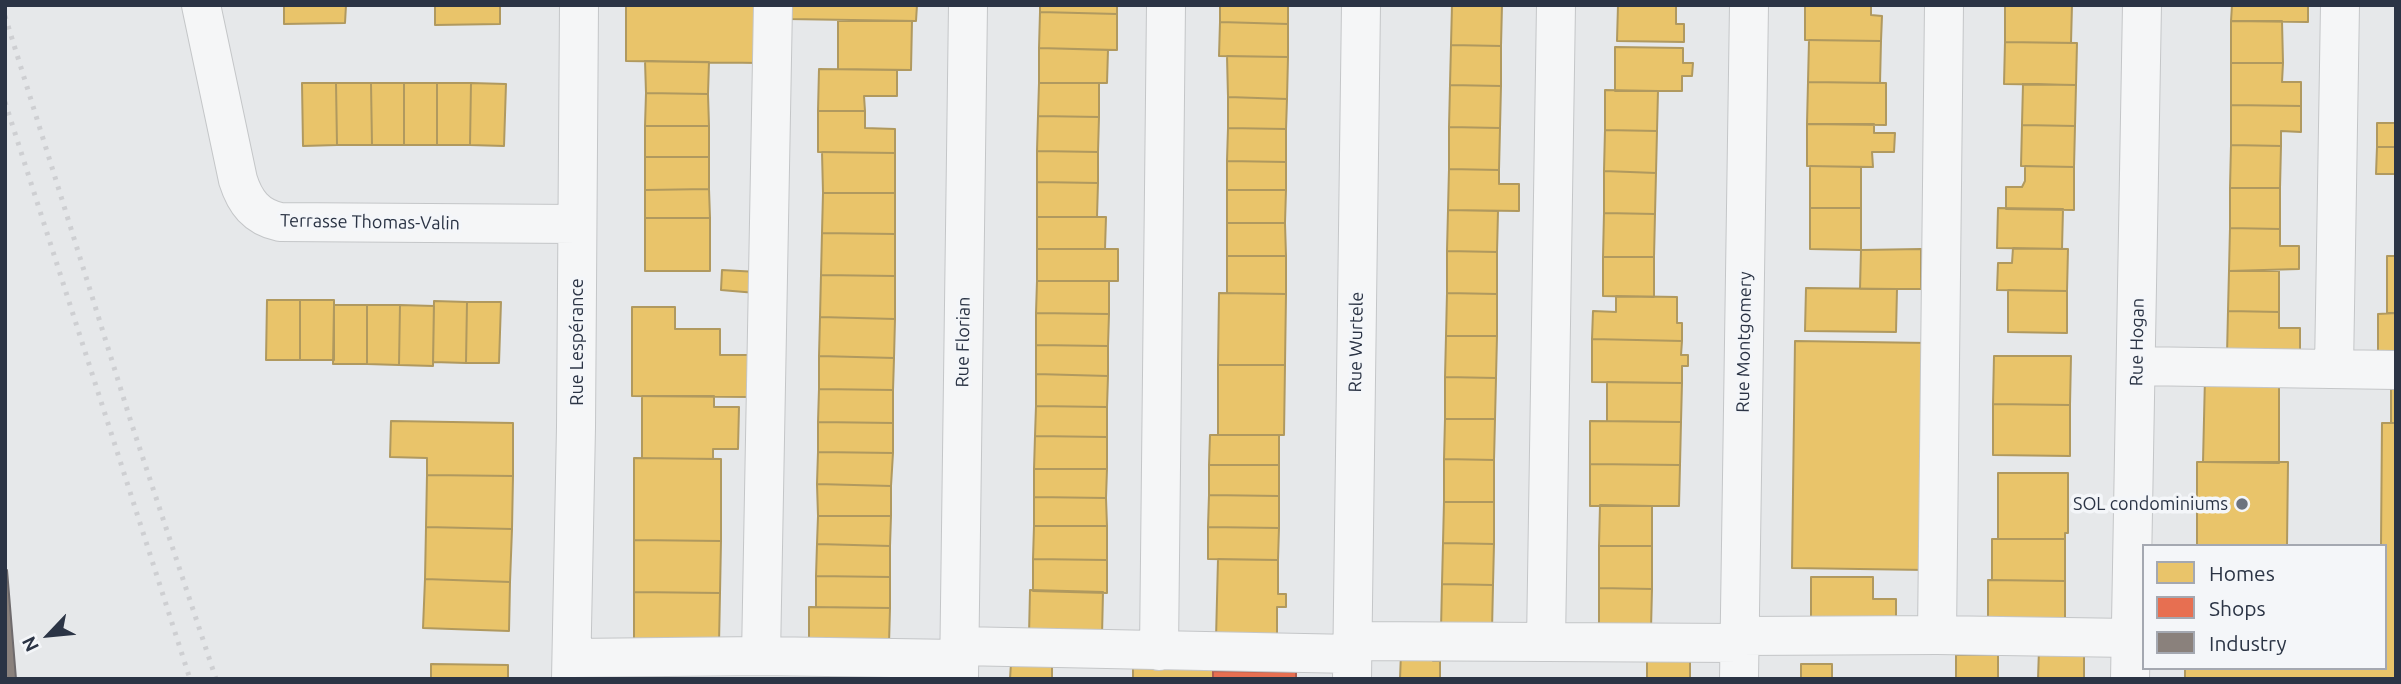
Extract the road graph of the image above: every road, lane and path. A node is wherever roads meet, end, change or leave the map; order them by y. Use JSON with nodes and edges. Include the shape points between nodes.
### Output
{"nodes":[{"id":1,"x":201,"y":5,"type":"edge"},
{"id":2,"x":579,"y":5,"type":"edge"},
{"id":3,"x":773,"y":5,"type":"edge"},
{"id":4,"x":968,"y":5,"type":"edge"},
{"id":5,"x":1166,"y":5,"type":"edge"},
{"id":6,"x":1361,"y":5,"type":"edge"},
{"id":7,"x":1556,"y":5,"type":"edge"},
{"id":8,"x":1749,"y":5,"type":"edge"},
{"id":9,"x":1944,"y":5,"type":"edge"},
{"id":10,"x":2142,"y":5,"type":"edge"},
{"id":11,"x":2340,"y":5,"type":"edge"},
{"id":12,"x":578,"y":224,"type":"junction"},
{"id":13,"x":2136,"y":366,"type":"junction"},
{"id":14,"x":2334,"y":369,"type":"junction"},
{"id":15,"x":2396,"y":370,"type":"edge"},
{"id":16,"x":1937,"y":635,"type":"junction"},
{"id":17,"x":2130,"y":638,"type":"junction"},
{"id":18,"x":1546,"y":642,"type":"junction"},
{"id":19,"x":1159,"y":650,"type":"junction"},
{"id":20,"x":1740,"y":653,"type":"edge"},
{"id":21,"x":761,"y":656,"type":"junction"},
{"id":22,"x":1353,"y":658,"type":"edge"},
{"id":23,"x":959,"y":661,"type":"edge"},
{"id":24,"x":571,"y":668,"type":"edge"},
{"id":25,"x":2130,"y":679,"type":"edge"}],
"edges":[{"from":1,"to":12,"type":"street","name":"Terrasse Thomas-Valin","via":[[237,180],[243,196],[265,219]]},
{"from":2,"to":12,"type":"street","name":"Rue Lespérance"},
{"from":3,"to":21,"type":"street"},
{"from":4,"to":23,"type":"street","name":"Rue Florian"},
{"from":5,"to":19,"type":"street"},
{"from":6,"to":22,"type":"street","name":"Rue Wurtele"},
{"from":7,"to":18,"type":"street"},
{"from":8,"to":20,"type":"street","name":"Rue Montgomery"},
{"from":9,"to":16,"type":"street"},
{"from":10,"to":13,"type":"street","name":"Rue Hogan"},
{"from":11,"to":14,"type":"street"},
{"from":12,"to":24,"type":"street","name":"Rue Lespérance"},
{"from":13,"to":14,"type":"street"},
{"from":13,"to":17,"type":"street","name":"Rue Hogan"},
{"from":14,"to":15,"type":"street"},
{"from":16,"to":17,"type":"street"},
{"from":16,"to":20,"type":"street"},
{"from":17,"to":25,"type":"street","name":"Rue Hogan"},
{"from":18,"to":20,"type":"street"},
{"from":18,"to":22,"type":"street"},
{"from":19,"to":22,"type":"street"},
{"from":19,"to":23,"type":"street"},
{"from":21,"to":23,"type":"street"},
{"from":21,"to":24,"type":"street"}]}
